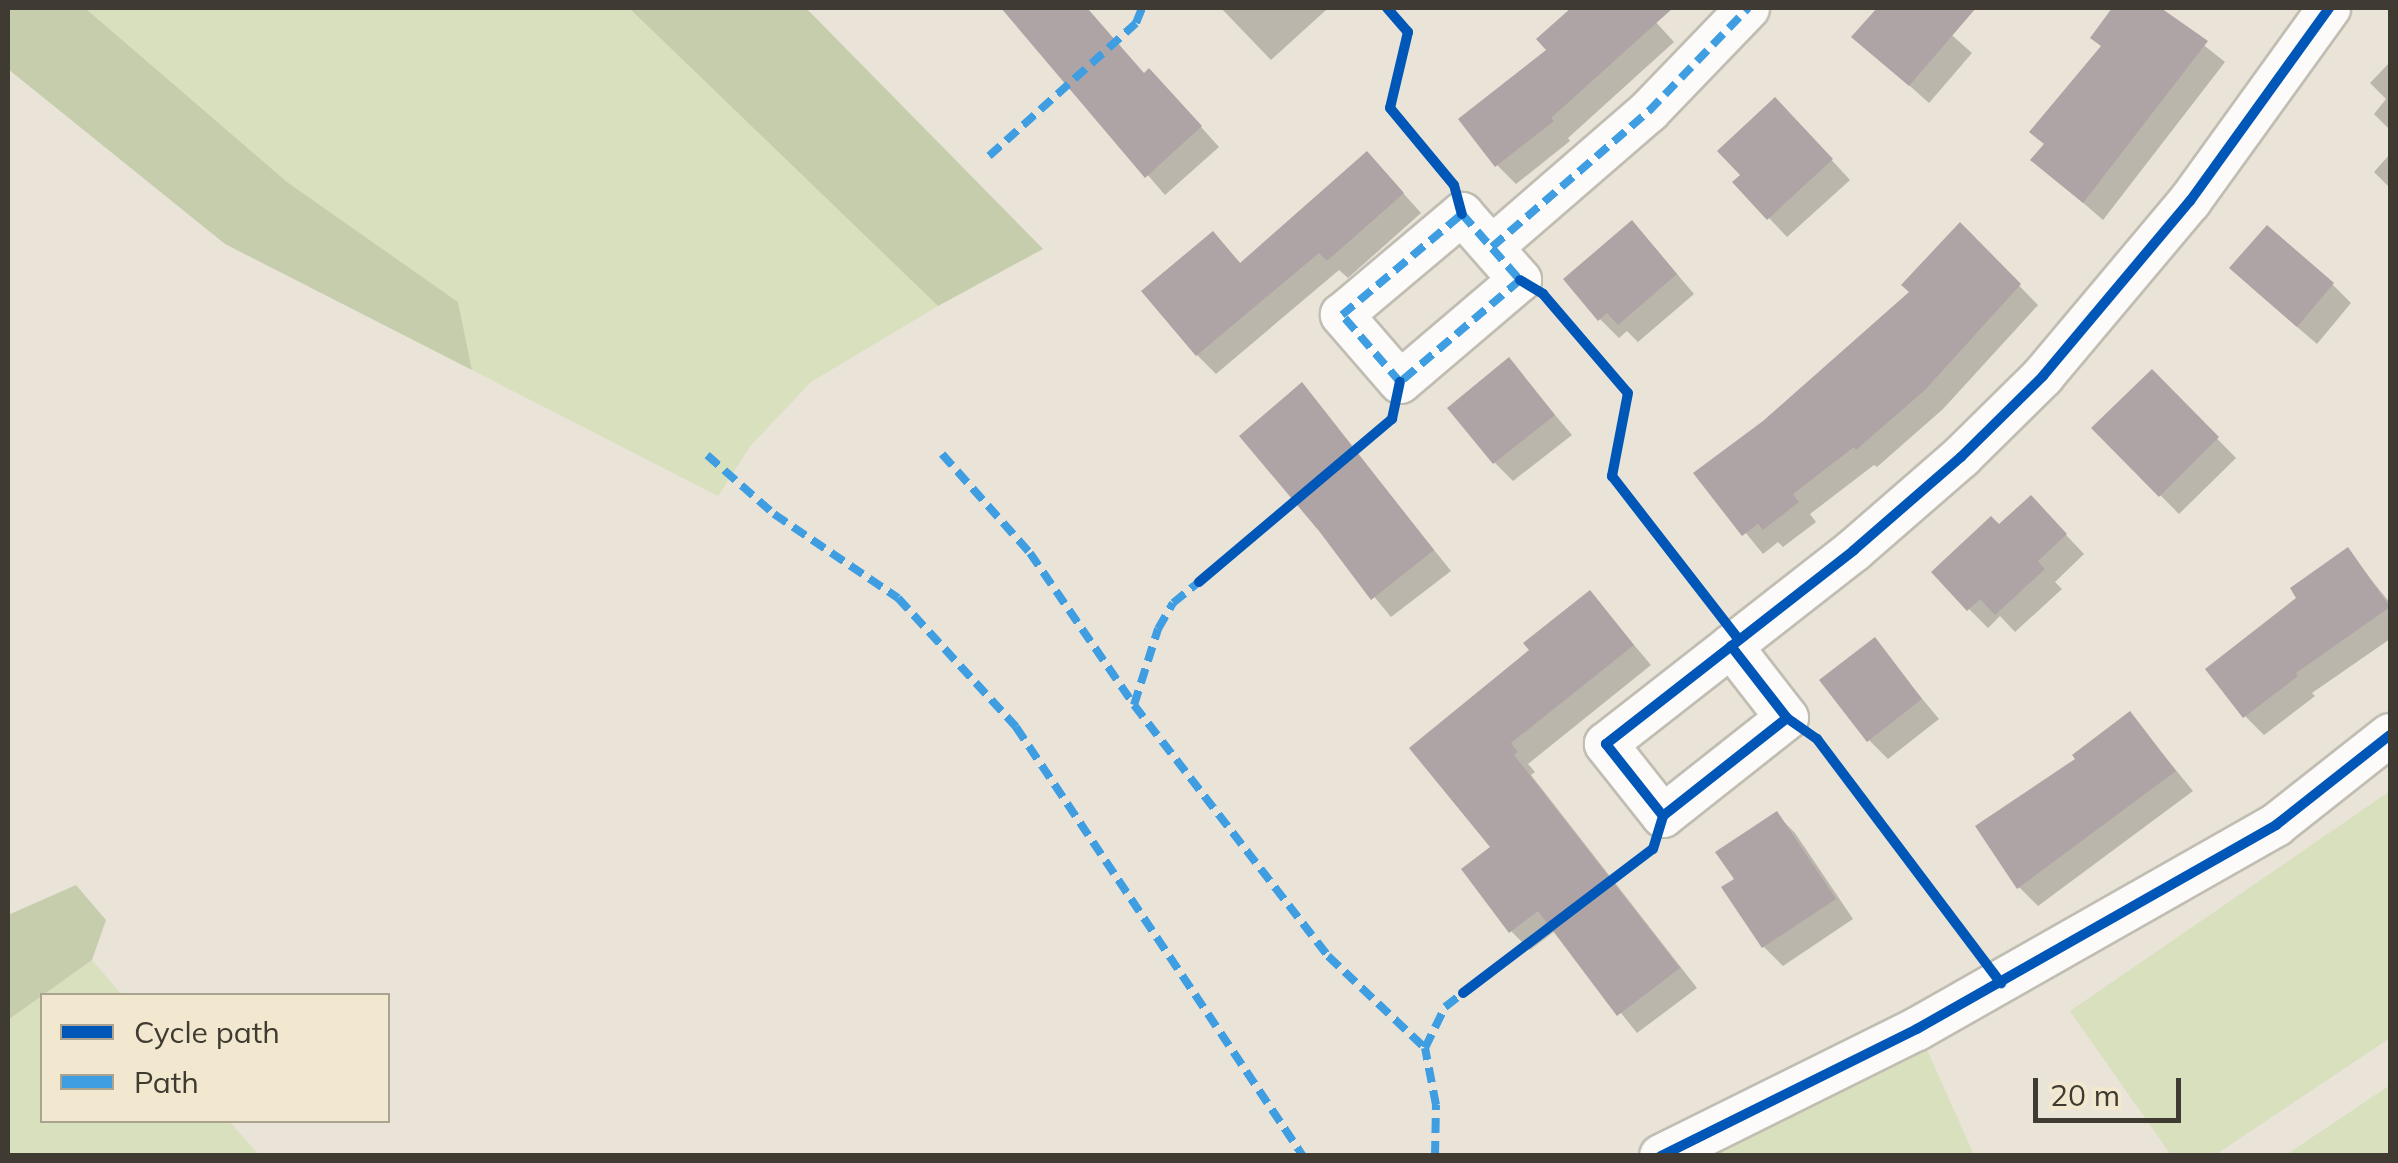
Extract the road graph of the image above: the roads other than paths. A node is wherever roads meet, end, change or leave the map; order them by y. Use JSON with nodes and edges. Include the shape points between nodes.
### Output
{"nodes":[{"id":1,"x":1748,"y":8,"type":"edge"},
{"id":2,"x":2329,"y":8,"type":"edge"},
{"id":3,"x":1492,"y":247,"type":"junction"},
{"id":4,"x":1735,"y":644,"type":"junction"},
{"id":5,"x":2390,"y":734,"type":"edge"},
{"id":6,"x":1660,"y":1156,"type":"edge"}],
"edges":[{"from":1,"to":3,"type":"street","via":[[1650,111]]},
{"from":2,"to":4,"type":"street","via":[[2190,201],[2043,376],[1961,457]]},
{"from":3,"to":3,"type":"street","via":[[1520,280],[1400,382],[1342,315],[1462,214]]},
{"from":4,"to":4,"type":"street","via":[[1606,744],[1663,816],[1787,718]]},
{"from":5,"to":6,"type":"street","via":[[2276,825],[2002,983]]}]}
